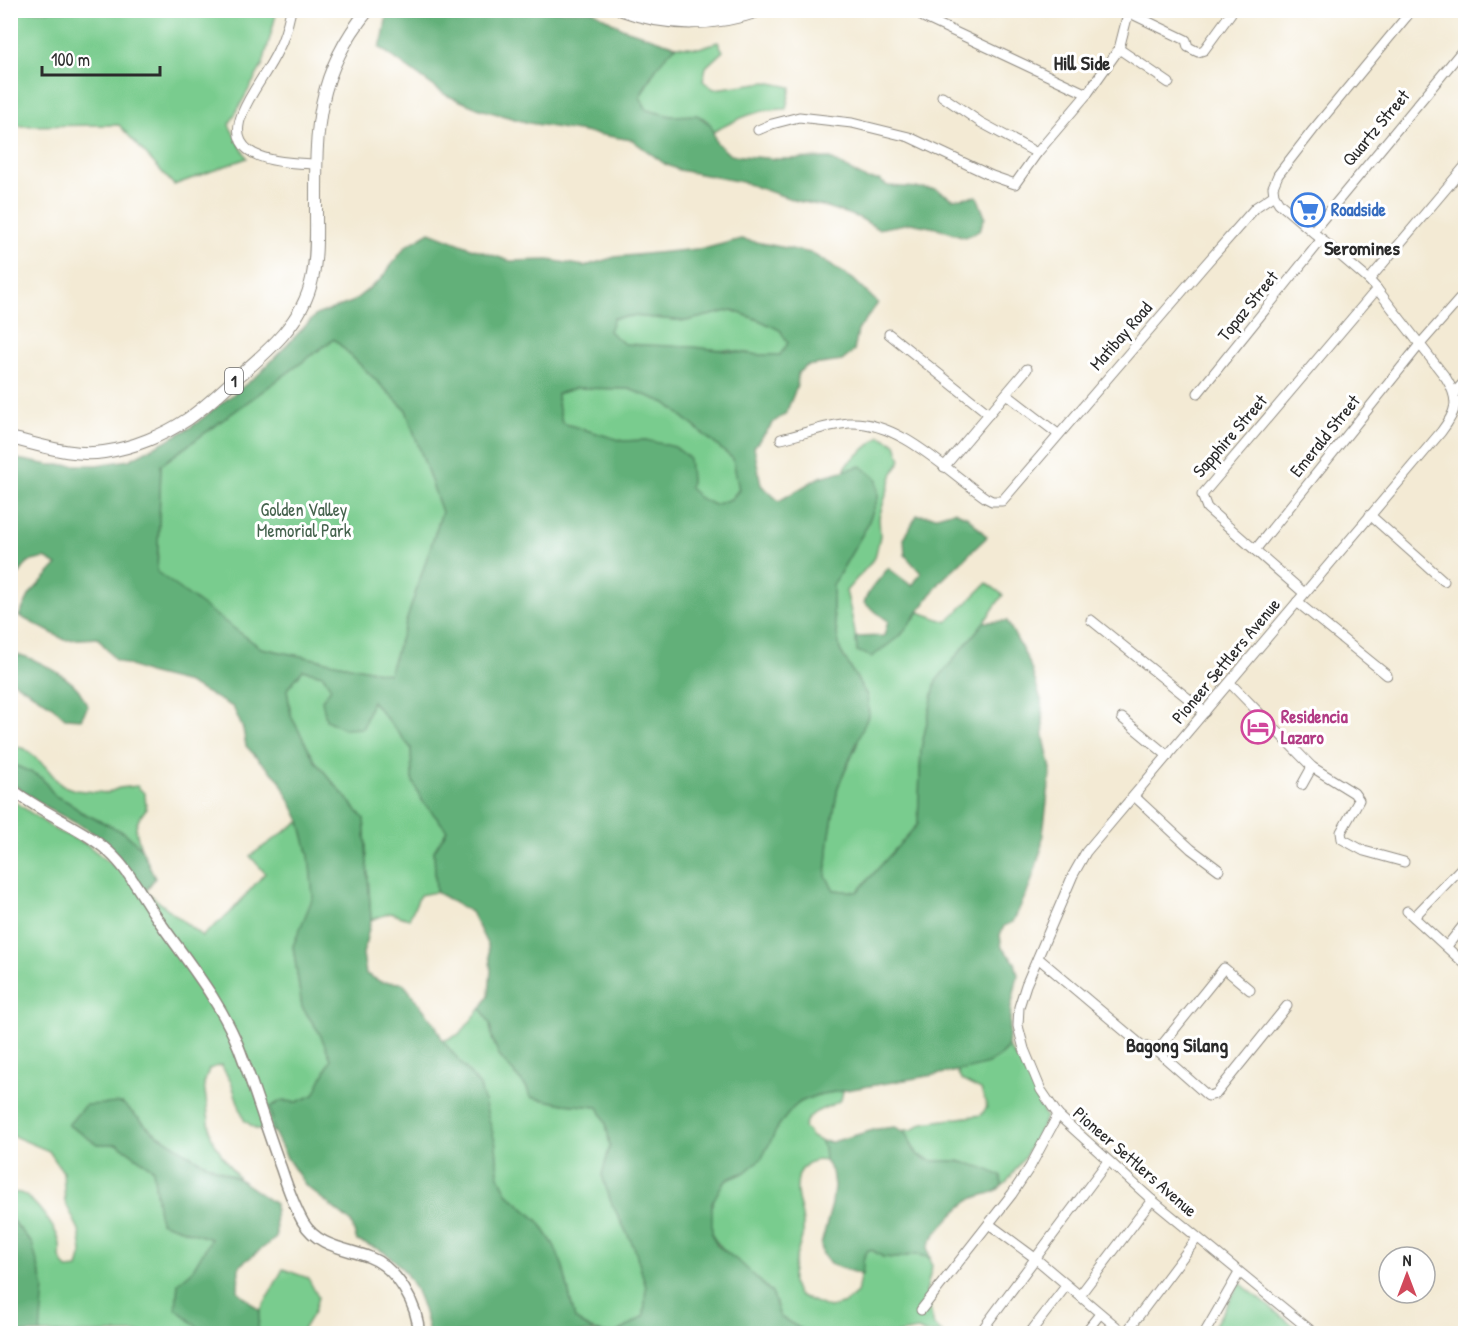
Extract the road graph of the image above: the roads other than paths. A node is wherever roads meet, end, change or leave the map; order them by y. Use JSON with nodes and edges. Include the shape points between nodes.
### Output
{"nodes":[{"id":1,"x":291,"y":10,"type":"edge"},
{"id":2,"x":368,"y":10,"type":"edge"},
{"id":3,"x":622,"y":10,"type":"edge"},
{"id":4,"x":761,"y":10,"type":"edge"},
{"id":5,"x":1412,"y":10,"type":"edge"},
{"id":6,"x":1128,"y":11,"type":"edge"},
{"id":7,"x":1231,"y":13,"type":"dead end"},
{"id":8,"x":923,"y":17,"type":"dead end"},
{"id":9,"x":1466,"y":46,"type":"edge"},
{"id":10,"x":1119,"y":49,"type":"junction"},
{"id":11,"x":1168,"y":83,"type":"dead end"},
{"id":12,"x":1087,"y":94,"type":"junction"},
{"id":13,"x":942,"y":96,"type":"dead end"},
{"id":14,"x":758,"y":130,"type":"dead end"},
{"id":15,"x":1037,"y":153,"type":"junction"},
{"id":16,"x":316,"y":164,"type":"junction"},
{"id":17,"x":1466,"y":165,"type":"edge"},
{"id":18,"x":1274,"y":195,"type":"junction"},
{"id":19,"x":1313,"y":231,"type":"junction"},
{"id":20,"x":1322,"y":239,"type":"junction"},
{"id":21,"x":1369,"y":280,"type":"junction"},
{"id":22,"x":1377,"y":289,"type":"junction"},
{"id":23,"x":1466,"y":291,"type":"edge"},
{"id":24,"x":890,"y":334,"type":"dead end"},
{"id":25,"x":1421,"y":343,"type":"junction"},
{"id":26,"x":1027,"y":369,"type":"dead end"},
{"id":27,"x":1466,"y":381,"type":"edge"},
{"id":28,"x":1198,"y":393,"type":"dead end"},
{"id":29,"x":1454,"y":393,"type":"junction"},
{"id":30,"x":1006,"y":394,"type":"junction"},
{"id":31,"x":1460,"y":406,"type":"edge"},
{"id":32,"x":989,"y":414,"type":"junction"},
{"id":33,"x":1058,"y":434,"type":"junction"},
{"id":34,"x":10,"y":438,"type":"edge"},
{"id":35,"x":781,"y":439,"type":"dead end"},
{"id":36,"x":944,"y":467,"type":"junction"},
{"id":37,"x":1370,"y":515,"type":"junction"},
{"id":38,"x":1256,"y":550,"type":"junction"},
{"id":39,"x":1444,"y":581,"type":"dead end"},
{"id":40,"x":1304,"y":593,"type":"junction"},
{"id":41,"x":1297,"y":602,"type":"junction"},
{"id":42,"x":1090,"y":620,"type":"dead end"},
{"id":43,"x":1387,"y":675,"type":"dead end"},
{"id":44,"x":1230,"y":683,"type":"junction"},
{"id":45,"x":1205,"y":712,"type":"junction"},
{"id":46,"x":1122,"y":718,"type":"dead end"},
{"id":47,"x":1168,"y":756,"type":"junction"},
{"id":48,"x":1312,"y":768,"type":"junction"},
{"id":49,"x":1302,"y":785,"type":"dead end"},
{"id":50,"x":10,"y":788,"type":"edge"},
{"id":51,"x":1134,"y":796,"type":"junction"},
{"id":52,"x":1404,"y":862,"type":"dead end"},
{"id":53,"x":1466,"y":863,"type":"edge"},
{"id":54,"x":1219,"y":870,"type":"dead end"},
{"id":55,"x":1466,"y":922,"type":"edge"},
{"id":56,"x":1447,"y":946,"type":"junction"},
{"id":57,"x":1038,"y":958,"type":"junction"},
{"id":58,"x":1466,"y":965,"type":"edge"},
{"id":59,"x":1250,"y":990,"type":"dead end"},
{"id":60,"x":1287,"y":1006,"type":"dead end"},
{"id":61,"x":1156,"y":1051,"type":"junction"},
{"id":62,"x":1058,"y":1115,"type":"junction"},
{"id":63,"x":1108,"y":1161,"type":"junction"},
{"id":64,"x":1152,"y":1200,"type":"junction"},
{"id":65,"x":989,"y":1224,"type":"junction"},
{"id":66,"x":1197,"y":1238,"type":"junction"},
{"id":67,"x":1035,"y":1258,"type":"junction"},
{"id":68,"x":1239,"y":1274,"type":"junction"},
{"id":69,"x":1066,"y":1286,"type":"junction"},
{"id":70,"x":1080,"y":1295,"type":"junction"},
{"id":71,"x":921,"y":1310,"type":"dead end"},
{"id":72,"x":1100,"y":1314,"type":"junction"},
{"id":73,"x":419,"y":1334,"type":"edge"},
{"id":74,"x":979,"y":1334,"type":"edge"},
{"id":75,"x":1029,"y":1334,"type":"edge"},
{"id":76,"x":1084,"y":1334,"type":"edge"},
{"id":77,"x":1204,"y":1334,"type":"edge"},
{"id":78,"x":1315,"y":1334,"type":"edge"}],
"edges":[{"from":1,"to":16,"type":"street","via":[[283,40],[242,112],[238,129],[248,150],[261,158]]},
{"from":2,"to":16,"type":"highway","number":"1","via":[[327,84],[319,112]]},
{"from":3,"to":4,"type":"highway","via":[[655,20],[684,23],[727,20]]},
{"from":5,"to":18,"type":"street","via":[[1294,153],[1274,182]]},
{"from":6,"to":7,"type":"street","via":[[1178,35],[1198,52],[1204,50]]},
{"from":6,"to":10,"type":"street"},
{"from":8,"to":12,"type":"street"},
{"from":9,"to":19,"type":"street","name":"Quartz Street"},
{"from":10,"to":11,"type":"street"},
{"from":10,"to":12,"type":"street"},
{"from":12,"to":15,"type":"street"},
{"from":13,"to":15,"type":"street"},
{"from":14,"to":15,"type":"street","via":[[798,117],[870,127],[909,136],[1015,184]]},
{"from":16,"to":34,"type":"highway","number":"1","via":[[315,248],[309,292],[299,315],[254,363],[187,420],[118,450],[85,454]]},
{"from":17,"to":21,"type":"street"},
{"from":18,"to":19,"type":"street","name":"Pioneer Settlers Avenue"},
{"from":18,"to":33,"type":"street","name":"Matibay Road","via":[[1256,207]]},
{"from":19,"to":20,"type":"street","name":"Pioneer Settlers Avenue"},
{"from":20,"to":21,"type":"street","name":"Pioneer Settlers Avenue"},
{"from":20,"to":28,"type":"street","name":"Topaz Street"},
{"from":21,"to":22,"type":"street","name":"Pioneer Settlers Avenue"},
{"from":22,"to":25,"type":"street","name":"Pioneer Settlers Avenue"},
{"from":22,"to":38,"type":"street","name":"Sapphire Street","via":[[1203,491],[1207,508]]},
{"from":23,"to":25,"type":"street","name":"Emerald Street"},
{"from":24,"to":32,"type":"street"},
{"from":25,"to":29,"type":"street","name":"Pioneer Settlers Avenue"},
{"from":25,"to":38,"type":"street","name":"Emerald Street"},
{"from":26,"to":30,"type":"street"},
{"from":27,"to":29,"type":"street"},
{"from":29,"to":31,"type":"street","name":"Pioneer Settlers Avenue"},
{"from":30,"to":32,"type":"street"},
{"from":30,"to":33,"type":"street"},
{"from":31,"to":37,"type":"street","name":"Pioneer Settlers Avenue"},
{"from":32,"to":36,"type":"street"},
{"from":33,"to":36,"type":"street","name":"Matibay Road","via":[[1006,498],[997,502]]},
{"from":35,"to":36,"type":"street","via":[[843,424],[872,426],[903,437]]},
{"from":37,"to":39,"type":"street"},
{"from":37,"to":40,"type":"street","name":"Pioneer Settlers Avenue"},
{"from":38,"to":40,"type":"street","name":"Sapphire Street"},
{"from":40,"to":41,"type":"street","name":"Pioneer Settlers Avenue"},
{"from":41,"to":43,"type":"street"},
{"from":41,"to":44,"type":"street","name":"Pioneer Settlers Avenue"},
{"from":42,"to":45,"type":"street"},
{"from":44,"to":45,"type":"street","name":"Pioneer Settlers Avenue"},
{"from":44,"to":48,"type":"street"},
{"from":45,"to":47,"type":"street","name":"Pioneer Settlers Avenue"},
{"from":46,"to":47,"type":"street"},
{"from":47,"to":51,"type":"street","name":"Pioneer Settlers Avenue"},
{"from":48,"to":49,"type":"street"},
{"from":48,"to":52,"type":"street","via":[[1358,797],[1341,832],[1344,842]]},
{"from":50,"to":73,"type":"main road","via":[[96,842],[120,863],[225,1019],[303,1222],[324,1243],[372,1258],[385,1267],[411,1303]]},
{"from":51,"to":54,"type":"street"},
{"from":51,"to":57,"type":"street","name":"Pioneer Settlers Avenue","via":[[1082,858]]},
{"from":53,"to":56,"type":"street","via":[[1411,914]]},
{"from":55,"to":56,"type":"street"},
{"from":56,"to":58,"type":"street"},
{"from":57,"to":61,"type":"street","via":[[1140,1044]]},
{"from":57,"to":62,"type":"street","name":"Pioneer Settlers Avenue","via":[[1022,996],[1018,1026],[1041,1090]]},
{"from":59,"to":61,"type":"street","via":[[1224,968]]},
{"from":60,"to":61,"type":"street","via":[[1212,1096],[1203,1093]]},
{"from":62,"to":63,"type":"street","name":"Pioneer Settlers Avenue"},
{"from":62,"to":65,"type":"street","via":[[1030,1167]]},
{"from":63,"to":64,"type":"street","name":"Pioneer Settlers Avenue"},
{"from":63,"to":67,"type":"street"},
{"from":64,"to":66,"type":"street","name":"Pioneer Settlers Avenue"},
{"from":64,"to":70,"type":"street"},
{"from":65,"to":67,"type":"street"},
{"from":65,"to":71,"type":"street"},
{"from":66,"to":68,"type":"street","name":"Pioneer Settlers Avenue"},
{"from":66,"to":72,"type":"street","via":[[1125,1334]]},
{"from":67,"to":69,"type":"street"},
{"from":67,"to":74,"type":"street"},
{"from":68,"to":77,"type":"street"},
{"from":68,"to":78,"type":"street","name":"Pioneer Settlers Avenue"},
{"from":69,"to":70,"type":"street"},
{"from":69,"to":75,"type":"street"},
{"from":70,"to":72,"type":"street"},
{"from":72,"to":76,"type":"street"}]}
